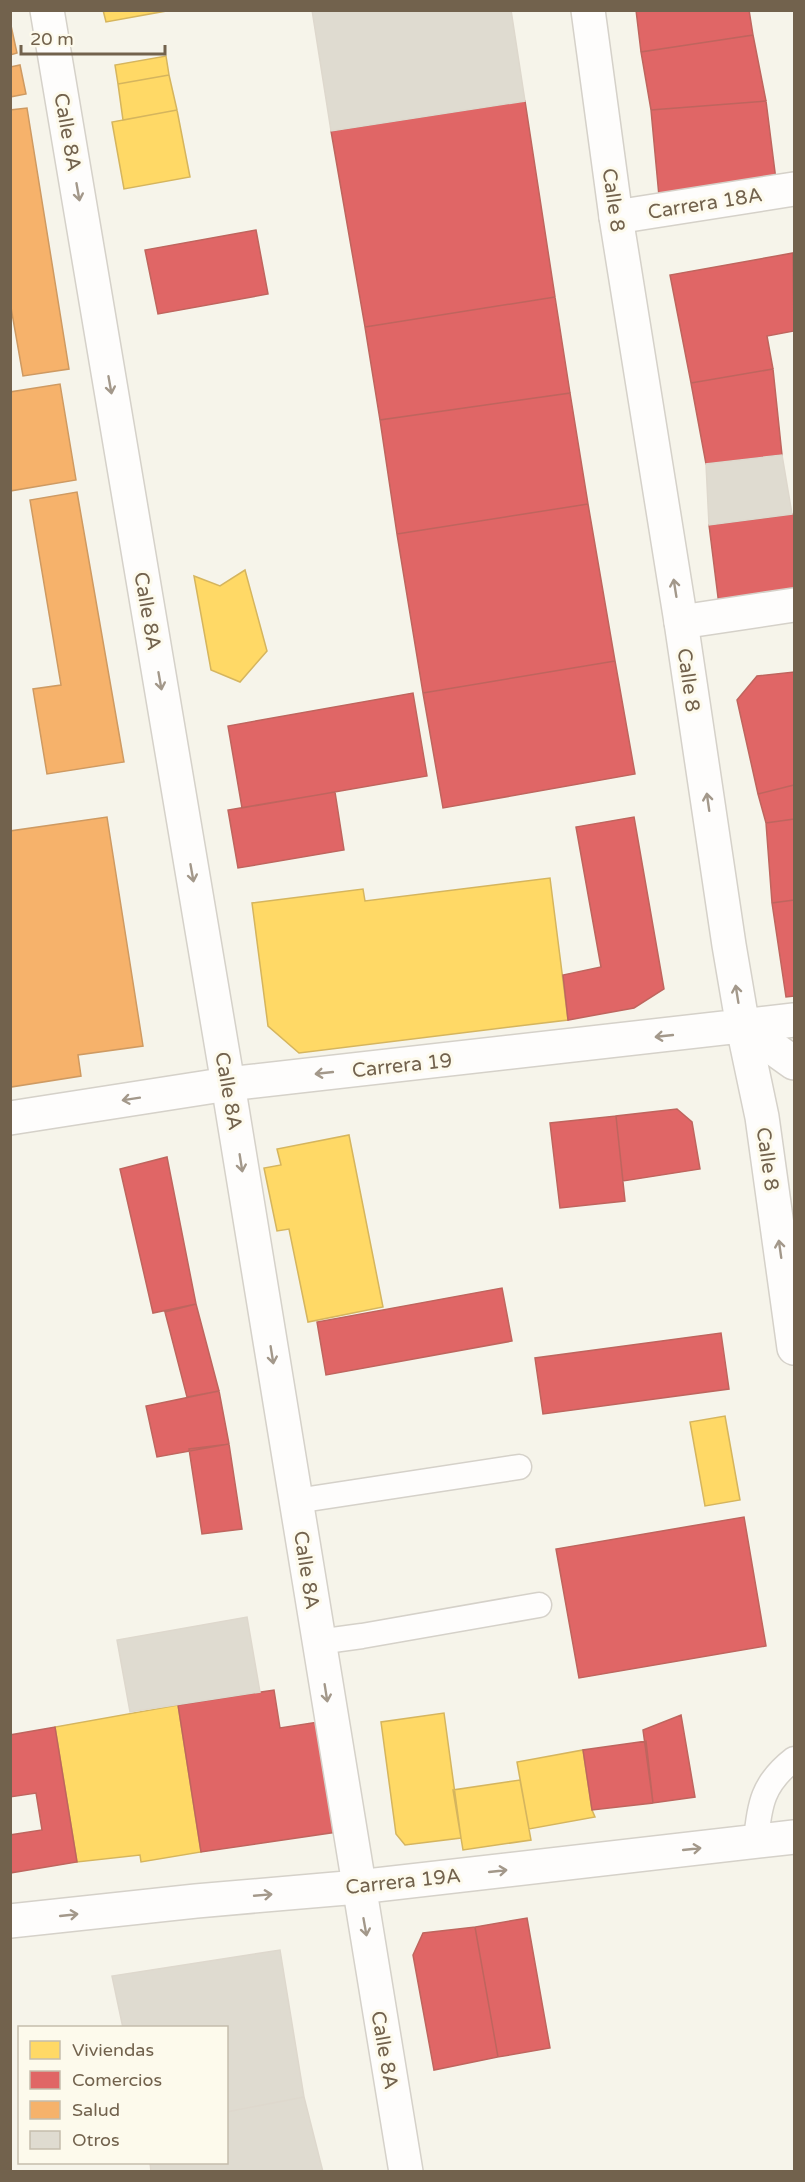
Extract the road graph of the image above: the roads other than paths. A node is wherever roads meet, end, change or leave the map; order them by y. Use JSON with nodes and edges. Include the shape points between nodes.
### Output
{"nodes":[{"id":1,"x":47,"y":10,"type":"edge"},
{"id":2,"x":588,"y":10,"type":"edge"},
{"id":3,"x":795,"y":189,"type":"edge"},
{"id":4,"x":616,"y":217,"type":"junction"},
{"id":5,"x":795,"y":605,"type":"edge"},
{"id":6,"x":681,"y":622,"type":"junction"},
{"id":7,"x":795,"y":1020,"type":"edge"},
{"id":8,"x":743,"y":1027,"type":"junction"},
{"id":9,"x":795,"y":1063,"type":"edge"},
{"id":10,"x":228,"y":1084,"type":"junction"},
{"id":11,"x":10,"y":1118,"type":"edge"},
{"id":12,"x":795,"y":1348,"type":"edge"},
{"id":13,"x":519,"y":1467,"type":"dead end"},
{"id":14,"x":296,"y":1501,"type":"junction"},
{"id":15,"x":539,"y":1605,"type":"dead end"},
{"id":16,"x":318,"y":1641,"type":"junction"},
{"id":17,"x":795,"y":1759,"type":"edge"},
{"id":18,"x":795,"y":1837,"type":"edge"},
{"id":19,"x":756,"y":1842,"type":"junction"},
{"id":20,"x":358,"y":1887,"type":"junction"},
{"id":21,"x":10,"y":1921,"type":"edge"},
{"id":22,"x":406,"y":2172,"type":"edge"}],
"edges":[{"from":1,"to":10,"type":"street","name":"Calle 8A","one_way":true},
{"from":2,"to":4,"type":"street","name":"Calle 8"},
{"from":3,"to":4,"type":"street","name":"Carrera 18A"},
{"from":6,"to":4,"type":"street","name":"Calle 8","one_way":true},
{"from":5,"to":6,"type":"street"},
{"from":8,"to":6,"type":"street","name":"Calle 8","one_way":true},
{"from":7,"to":8,"type":"street","name":"Carrera 19"},
{"from":8,"to":9,"type":"street"},
{"from":8,"to":10,"type":"street","name":"Carrera 19","one_way":true},
{"from":12,"to":8,"type":"street","name":"Calle 8","one_way":true,"via":[[762,1117]]},
{"from":10,"to":11,"type":"street","name":"Carrera 19","one_way":true},
{"from":10,"to":14,"type":"street","name":"Calle 8A","one_way":true},
{"from":13,"to":14,"type":"lane"},
{"from":14,"to":16,"type":"street","name":"Calle 8A"},
{"from":15,"to":16,"type":"lane"},
{"from":16,"to":20,"type":"street","name":"Calle 8A","one_way":true},
{"from":17,"to":19,"type":"lane","via":[[770,1782],[759,1810]]},
{"from":18,"to":19,"type":"street","name":"Carrera 19A"},
{"from":20,"to":19,"type":"street","name":"Carrera 19A","one_way":true},
{"from":21,"to":20,"type":"street","name":"Carrera 19A","one_way":true},
{"from":20,"to":22,"type":"street","name":"Calle 8A","one_way":true}]}
